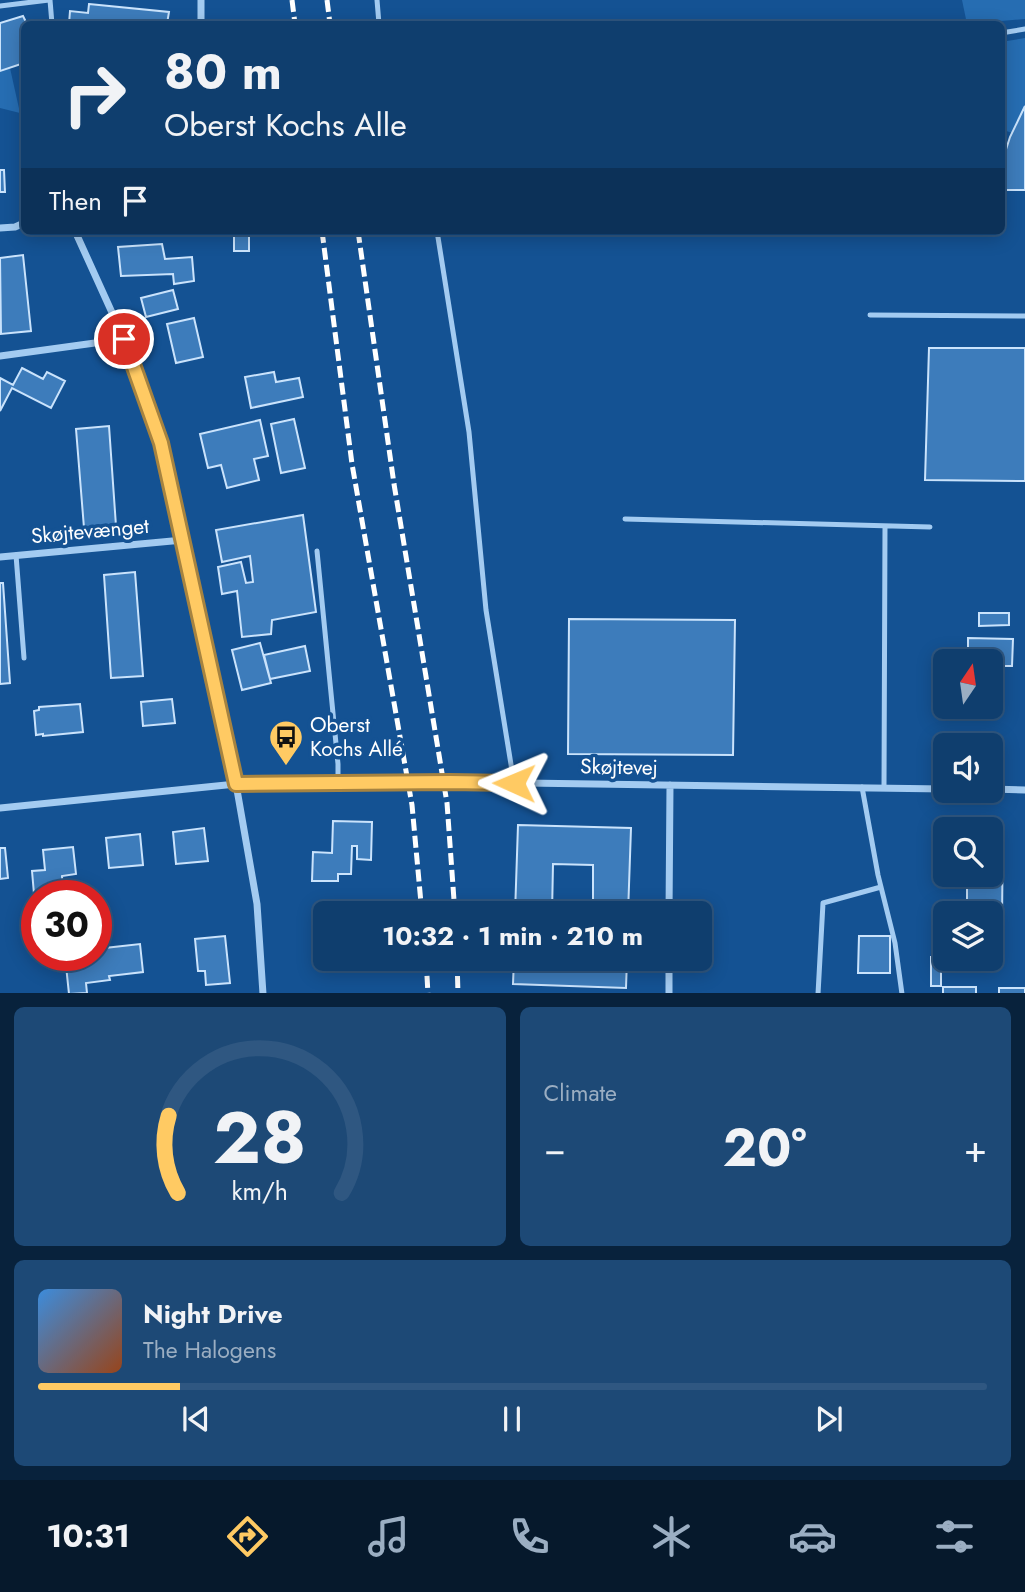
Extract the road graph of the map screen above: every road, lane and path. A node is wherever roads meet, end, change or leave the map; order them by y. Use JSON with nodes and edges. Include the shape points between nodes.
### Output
{"nodes":[{"id":1,"x":49,"y":0,"type":"edge"},
{"id":2,"x":201,"y":0,"type":"edge"},
{"id":3,"x":377,"y":0,"type":"edge"},
{"id":4,"x":0,"y":5,"type":"edge"},
{"id":5,"x":52,"y":21,"type":"edge"},
{"id":6,"x":201,"y":21,"type":"edge"},
{"id":7,"x":379,"y":21,"type":"edge"},
{"id":8,"x":1025,"y":29,"type":"edge"},
{"id":9,"x":1005,"y":32,"type":"edge"},
{"id":10,"x":21,"y":224,"type":"edge"},
{"id":11,"x":0,"y":228,"type":"edge"},
{"id":12,"x":77,"y":235,"type":"edge"},
{"id":13,"x":438,"y":235,"type":"edge"},
{"id":14,"x":870,"y":315,"type":"dead end"},
{"id":15,"x":1025,"y":316,"type":"edge"},
{"id":16,"x":124,"y":339,"type":"junction"},
{"id":17,"x":0,"y":356,"type":"edge"},
{"id":18,"x":625,"y":519,"type":"dead end"},
{"id":19,"x":885,"y":526,"type":"junction"},
{"id":20,"x":930,"y":527,"type":"dead end"},
{"id":21,"x":183,"y":540,"type":"junction"},
{"id":22,"x":317,"y":551,"type":"dead end"},
{"id":23,"x":16,"y":555,"type":"junction"},
{"id":24,"x":0,"y":556,"type":"edge"},
{"id":25,"x":24,"y":658,"type":"dead end"},
{"id":26,"x":338,"y":783,"type":"junction"},
{"id":27,"x":514,"y":783,"type":"junction"},
{"id":28,"x":236,"y":784,"type":"junction"},
{"id":29,"x":670,"y":785,"type":"junction"},
{"id":30,"x":862,"y":787,"type":"junction"},
{"id":31,"x":884,"y":788,"type":"junction"},
{"id":32,"x":933,"y":789,"type":"edge"},
{"id":33,"x":1003,"y":789,"type":"edge"},
{"id":34,"x":1025,"y":790,"type":"edge"},
{"id":35,"x":0,"y":808,"type":"edge"},
{"id":36,"x":881,"y":887,"type":"junction"},
{"id":37,"x":669,"y":901,"type":"edge"},
{"id":38,"x":669,"y":971,"type":"edge"},
{"id":39,"x":263,"y":993,"type":"edge"},
{"id":40,"x":669,"y":993,"type":"edge"},
{"id":41,"x":818,"y":993,"type":"edge"},
{"id":42,"x":902,"y":993,"type":"edge"}],
"edges":[{"from":1,"to":4,"type":"lane"},
{"from":1,"to":5,"type":"lane"},
{"from":2,"to":6,"type":"street"},
{"from":3,"to":7,"type":"lane"},
{"from":8,"to":9,"type":"lane"},
{"from":10,"to":11,"type":"street"},
{"from":12,"to":16,"type":"street"},
{"from":13,"to":27,"type":"lane","via":[[469,432],[486,610]]},
{"from":14,"to":15,"type":"lane"},
{"from":16,"to":17,"type":"street"},
{"from":16,"to":21,"type":"street","via":[[161,443]]},
{"from":18,"to":19,"type":"lane"},
{"from":19,"to":20,"type":"lane"},
{"from":19,"to":31,"type":"lane"},
{"from":21,"to":23,"type":"street","name":"Skøjtevænget"},
{"from":21,"to":28,"type":"street"},
{"from":22,"to":26,"type":"lane"},
{"from":23,"to":24,"type":"street","name":"Skøjtevænget"},
{"from":23,"to":25,"type":"lane"},
{"from":26,"to":27,"type":"street","name":"Skøjtevej"},
{"from":26,"to":28,"type":"street","name":"Skøjtevej"},
{"from":27,"to":29,"type":"street","name":"Skøjtevej"},
{"from":28,"to":35,"type":"street","name":"Skøjtevej"},
{"from":28,"to":39,"type":"street","via":[[257,904]]},
{"from":29,"to":30,"type":"street","name":"Skøjtevej"},
{"from":29,"to":37,"type":"street"},
{"from":30,"to":31,"type":"street","name":"Skøjtevej"},
{"from":30,"to":36,"type":"lane"},
{"from":31,"to":32,"type":"street","name":"Skøjtevej"},
{"from":33,"to":34,"type":"street"},
{"from":36,"to":41,"type":"lane","via":[[823,904]]},
{"from":36,"to":42,"type":"lane"},
{"from":38,"to":40,"type":"street"}]}
